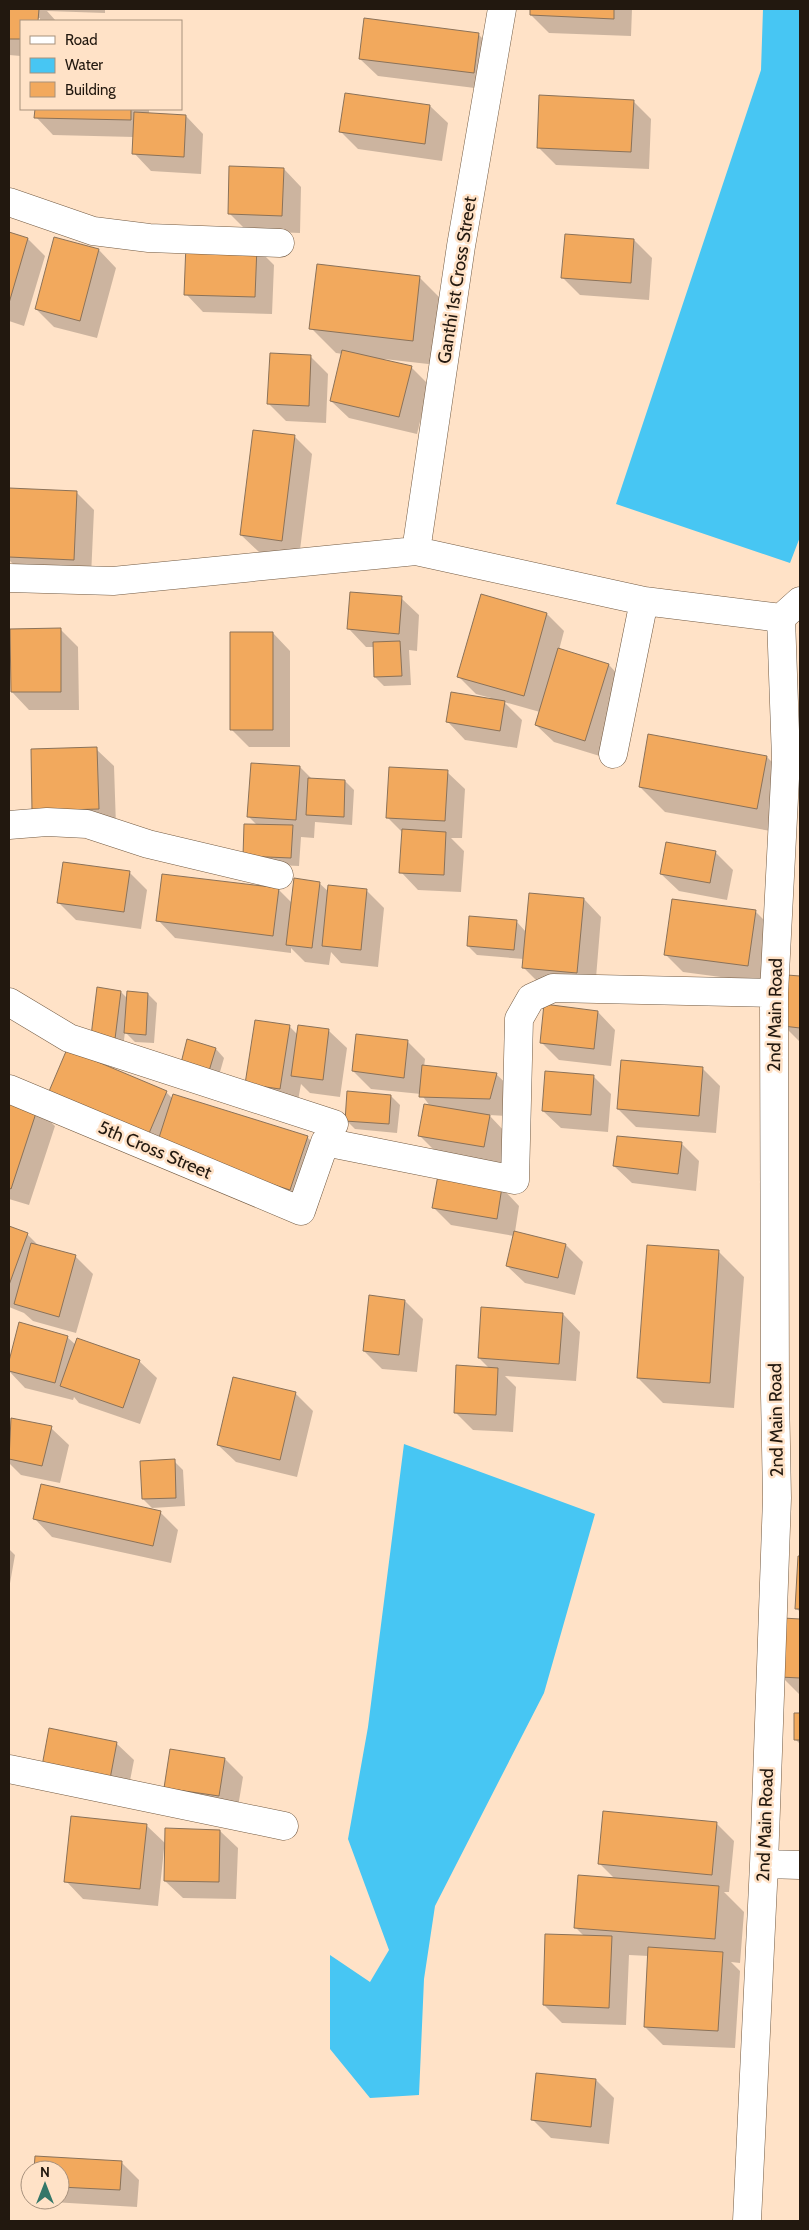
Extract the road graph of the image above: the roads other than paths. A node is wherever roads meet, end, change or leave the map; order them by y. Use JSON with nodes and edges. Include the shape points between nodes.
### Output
{"nodes":[{"id":1,"x":502,"y":9,"type":"edge"},
{"id":2,"x":9,"y":202,"type":"edge"},
{"id":3,"x":280,"y":243,"type":"dead end"},
{"id":4,"x":416,"y":551,"type":"junction"},
{"id":5,"x":9,"y":578,"type":"edge"},
{"id":6,"x":644,"y":601,"type":"junction"},
{"id":7,"x":791,"y":610,"type":"edge"},
{"id":8,"x":613,"y":754,"type":"dead end"},
{"id":9,"x":793,"y":760,"type":"edge"},
{"id":10,"x":9,"y":825,"type":"edge"},
{"id":11,"x":279,"y":875,"type":"dead end"},
{"id":12,"x":774,"y":993,"type":"junction"},
{"id":13,"x":9,"y":1002,"type":"edge"},
{"id":14,"x":9,"y":1089,"type":"edge"},
{"id":15,"x":334,"y":1124,"type":"dead end"},
{"id":16,"x":9,"y":1769,"type":"edge"},
{"id":17,"x":284,"y":1826,"type":"dead end"},
{"id":18,"x":764,"y":1864,"type":"junction"},
{"id":19,"x":800,"y":1865,"type":"edge"},
{"id":20,"x":747,"y":2221,"type":"edge"}],
"edges":[{"from":1,"to":4,"type":"street","name":"Ganthi 1st Cross Street","via":[[460,255]]},
{"from":2,"to":3,"type":"street","via":[[93,231],[149,238]]},
{"from":4,"to":5,"type":"street","via":[[113,581]]},
{"from":4,"to":6,"type":"street"},
{"from":6,"to":7,"type":"street"},
{"from":6,"to":8,"type":"street"},
{"from":7,"to":9,"type":"street","name":"2nd Main Road"},
{"from":9,"to":12,"type":"street","name":"2nd Main Road"},
{"from":10,"to":11,"type":"street","via":[[47,822],[87,824],[148,844]]},
{"from":12,"to":14,"type":"street","name":"5th Cross Street","via":[[553,988],[532,998],[519,1020],[515,1180],[325,1142],[301,1211]]},
{"from":12,"to":18,"type":"street","name":"2nd Main Road","via":[[777,1498]]},
{"from":13,"to":15,"type":"street","via":[[69,1038]]},
{"from":16,"to":17,"type":"street"},
{"from":18,"to":19,"type":"street"},
{"from":18,"to":20,"type":"street","name":"2nd Main Road"}]}
